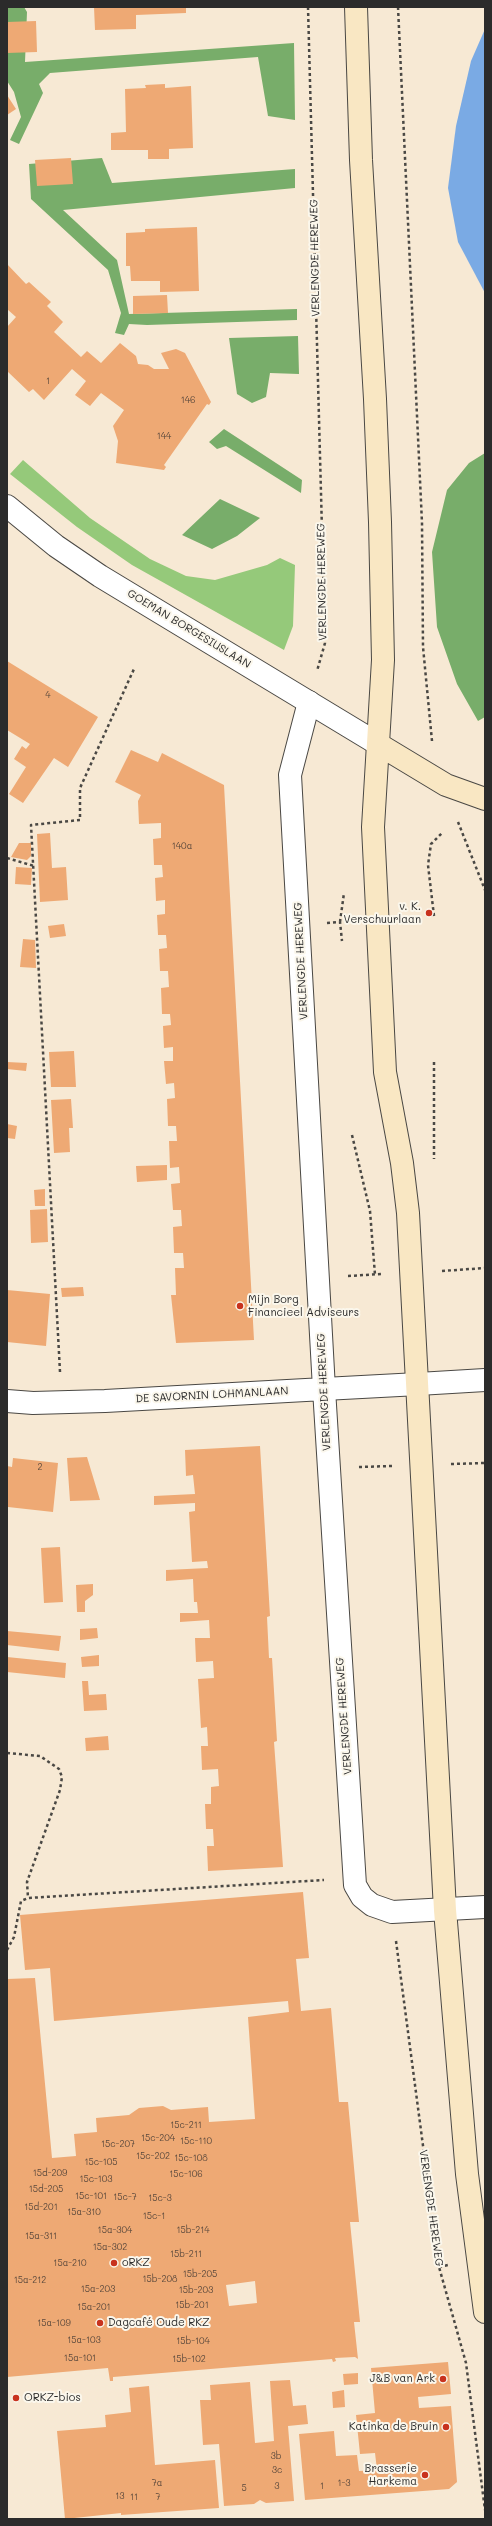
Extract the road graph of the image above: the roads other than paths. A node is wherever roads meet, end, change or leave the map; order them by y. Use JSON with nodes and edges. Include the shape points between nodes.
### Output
{"nodes":[{"id":1,"x":356,"y":7,"type":"edge"},
{"id":2,"x":7,"y":506,"type":"edge"},
{"id":3,"x":309,"y":702,"type":"junction"},
{"id":4,"x":378,"y":744,"type":"junction"},
{"id":5,"x":485,"y":798,"type":"edge"},
{"id":6,"x":485,"y":1380,"type":"edge"},
{"id":7,"x":418,"y":1384,"type":"junction"},
{"id":8,"x":324,"y":1389,"type":"junction"},
{"id":9,"x":7,"y":1401,"type":"edge"},
{"id":10,"x":485,"y":1907,"type":"edge"},
{"id":11,"x":446,"y":1910,"type":"junction"},
{"id":12,"x":482,"y":2261,"type":"edge"},
{"id":13,"x":485,"y":2312,"type":"edge"}],
"edges":[{"from":1,"to":4,"type":"main road","via":[[361,160],[380,515],[383,660]]},
{"from":2,"to":3,"type":"street","name":"GOEMAN BORGESIUSLAAN","via":[[56,546],[100,576]]},
{"from":3,"to":4,"type":"street","name":"GOEMAN BORGESIUSLAAN"},
{"from":3,"to":8,"type":"street","name":"VERLENGDE HEREWEG","via":[[290,775]]},
{"from":4,"to":5,"type":"main road","via":[[446,785]]},
{"from":4,"to":7,"type":"main road","via":[[373,827],[385,1072],[402,1163],[408,1213]]},
{"from":6,"to":7,"type":"street","name":"DE SAVORNIN LOHMANLAAN"},
{"from":7,"to":8,"type":"street","name":"DE SAVORNIN LOHMANLAAN"},
{"from":7,"to":11,"type":"main road"},
{"from":8,"to":9,"type":"street","name":"DE SAVORNIN LOHMANLAAN","via":[[33,1404]]},
{"from":8,"to":11,"type":"street","name":"VERLENGDE HEREWEG","via":[[354,1879],[362,1897],[378,1908],[392,1912]]},
{"from":10,"to":11,"type":"street","name":"VERLENGDE HEREWEG"},
{"from":11,"to":12,"type":"main road","via":[[467,2174]]},
{"from":12,"to":13,"type":"main road"}]}
